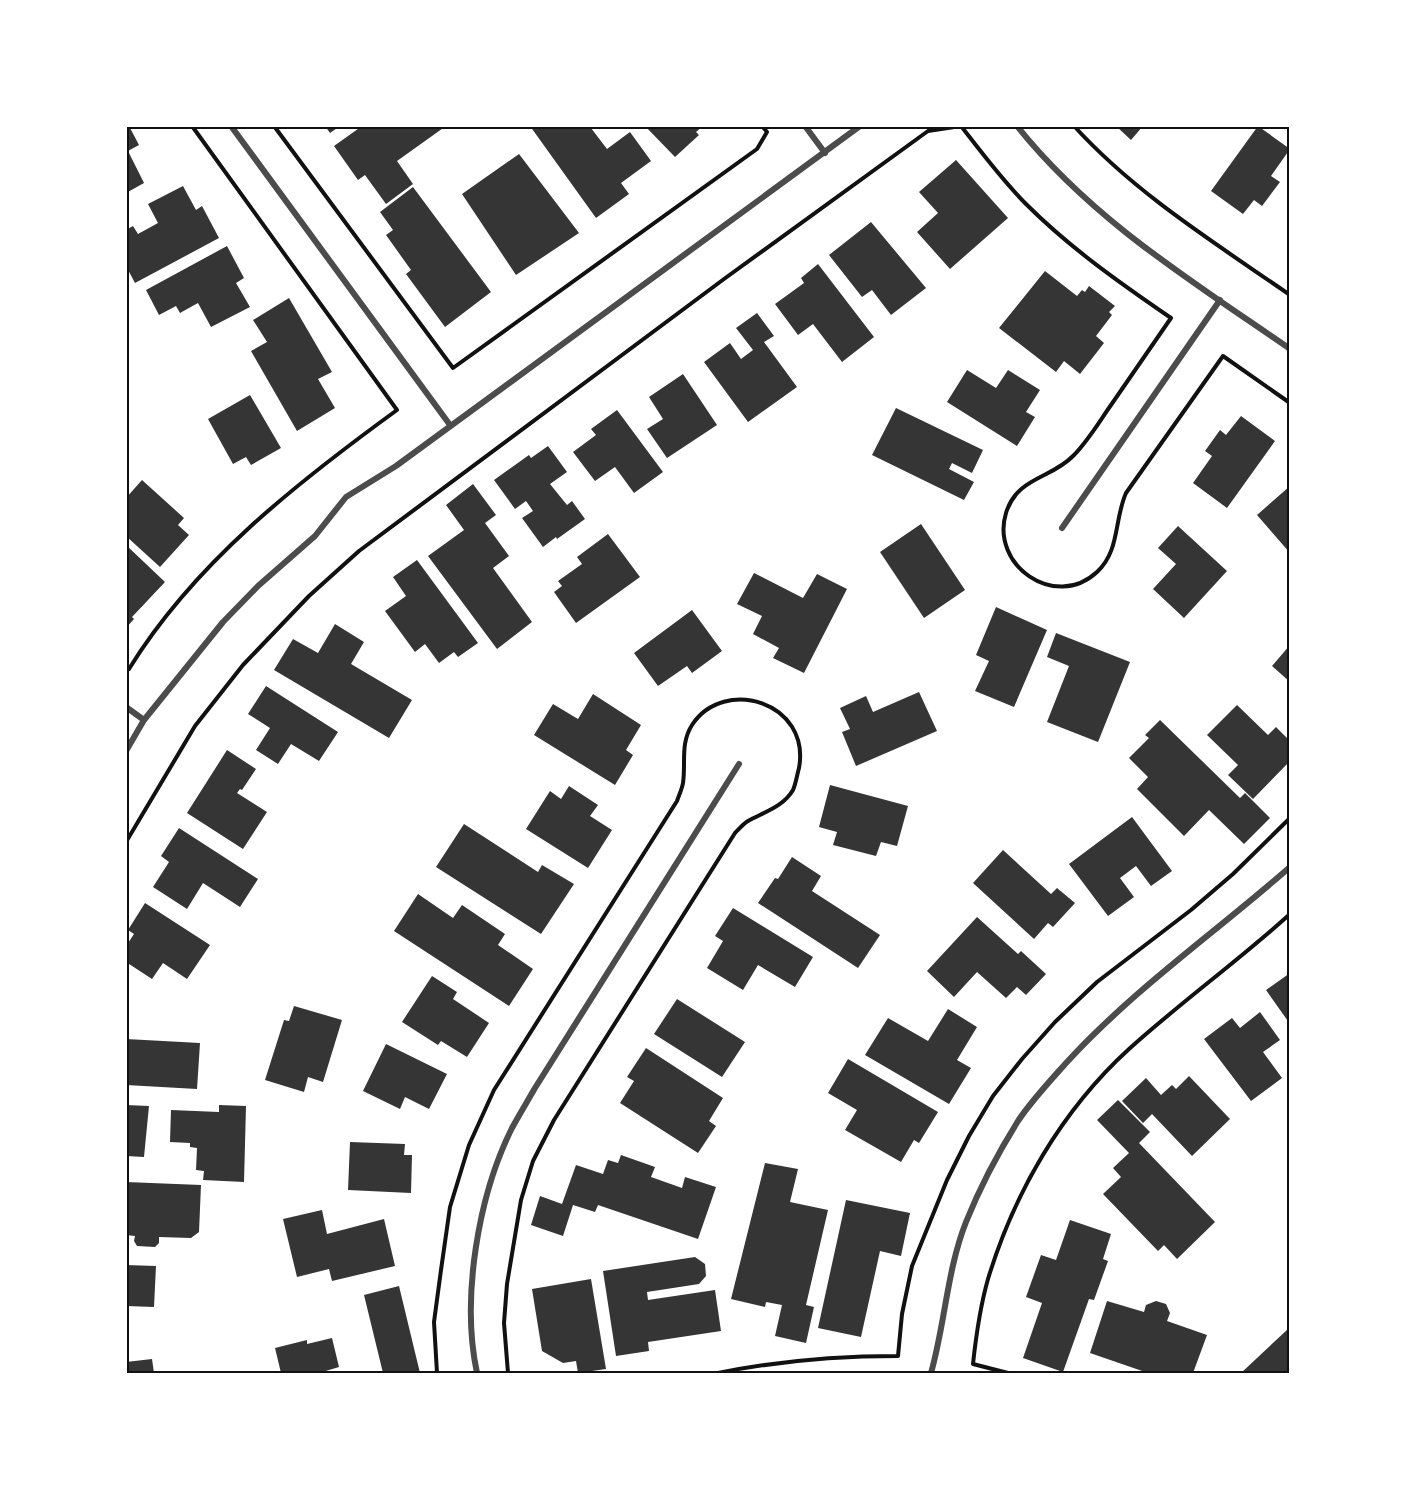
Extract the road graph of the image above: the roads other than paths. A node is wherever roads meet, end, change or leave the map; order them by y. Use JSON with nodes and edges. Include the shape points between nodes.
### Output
{"nodes":[{"id":1,"x":231,"y":126,"type":"edge"},
{"id":2,"x":805,"y":126,"type":"edge"},
{"id":3,"x":860,"y":126,"type":"edge"},
{"id":4,"x":1017,"y":126,"type":"edge"},
{"id":5,"x":825,"y":153,"type":"junction"},
{"id":6,"x":1220,"y":300,"type":"junction"},
{"id":7,"x":1290,"y":349,"type":"edge"},
{"id":8,"x":450,"y":425,"type":"junction"},
{"id":9,"x":1062,"y":528,"type":"dead end"},
{"id":10,"x":126,"y":707,"type":"edge"},
{"id":11,"x":144,"y":720,"type":"junction"},
{"id":12,"x":126,"y":751,"type":"edge"},
{"id":13,"x":739,"y":764,"type":"dead end"},
{"id":14,"x":1290,"y":867,"type":"edge"},
{"id":15,"x":477,"y":1373,"type":"edge"},
{"id":16,"x":931,"y":1373,"type":"edge"}],
"edges":[{"from":1,"to":8,"type":"street"},
{"from":2,"to":5,"type":"street"},
{"from":3,"to":5,"type":"street"},
{"from":4,"to":6,"type":"street","via":[[1055,171],[1096,210]]},
{"from":5,"to":8,"type":"street"},
{"from":6,"to":7,"type":"street"},
{"from":6,"to":9,"type":"street"},
{"from":8,"to":11,"type":"street","via":[[396,466],[346,496],[315,536],[223,622]]},
{"from":10,"to":11,"type":"street"},
{"from":11,"to":12,"type":"street"},
{"from":13,"to":15,"type":"street","via":[[512,1128],[495,1169],[476,1249],[471,1285],[472,1353]]},
{"from":14,"to":16,"type":"street","via":[[1123,1006],[1042,1088],[1018,1120],[965,1224]]}]}
